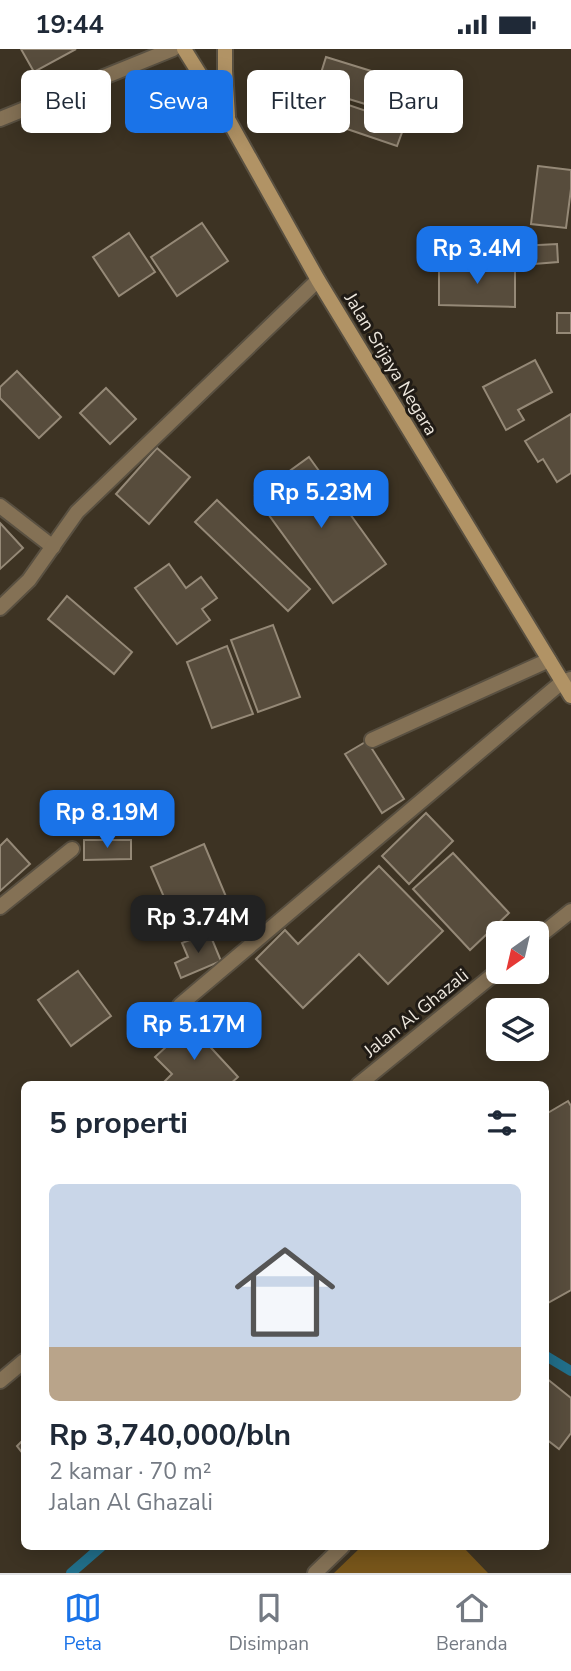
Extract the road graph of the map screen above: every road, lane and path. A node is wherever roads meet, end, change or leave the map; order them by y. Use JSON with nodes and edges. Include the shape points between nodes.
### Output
{"nodes":[{"id":1,"x":173,"y":49,"type":"edge"},
{"id":2,"x":184,"y":49,"type":"edge"},
{"id":3,"x":225,"y":49,"type":"edge"},
{"id":4,"x":197,"y":70,"type":"edge"},
{"id":5,"x":225,"y":70,"type":"edge"},
{"id":6,"x":0,"y":118,"type":"edge"},
{"id":7,"x":233,"y":128,"type":"edge"},
{"id":8,"x":318,"y":281,"type":"junction"},
{"id":9,"x":0,"y":506,"type":"edge"},
{"id":10,"x":52,"y":547,"type":"junction"},
{"id":11,"x":0,"y":608,"type":"edge"},
{"id":12,"x":549,"y":660,"type":"junction"},
{"id":13,"x":567,"y":681,"type":"edge"},
{"id":14,"x":571,"y":696,"type":"edge"},
{"id":15,"x":372,"y":740,"type":"dead end"},
{"id":16,"x":72,"y":849,"type":"dead end"},
{"id":17,"x":0,"y":907,"type":"edge"},
{"id":18,"x":571,"y":911,"type":"edge"},
{"id":19,"x":550,"y":928,"type":"edge"},
{"id":20,"x":486,"y":981,"type":"edge"},
{"id":21,"x":180,"y":1005,"type":"dead end"},
{"id":22,"x":363,"y":1081,"type":"edge"},
{"id":23,"x":21,"y":1364,"type":"edge"},
{"id":24,"x":0,"y":1381,"type":"edge"},
{"id":25,"x":339,"y":1550,"type":"edge"},
{"id":26,"x":315,"y":1573,"type":"edge"}],
"edges":[{"from":1,"to":6,"type":"street"},
{"from":2,"to":4,"type":"main road","name":"Jalan Srijaya Negara"},
{"from":3,"to":5,"type":"main road"},
{"from":7,"to":8,"type":"main road","name":"Jalan Srijaya Negara"},
{"from":8,"to":10,"type":"street","via":[[77,512]]},
{"from":8,"to":12,"type":"main road","name":"Jalan Srijaya Negara"},
{"from":9,"to":10,"type":"street"},
{"from":10,"to":11,"type":"street","via":[[29,580]]},
{"from":12,"to":13,"type":"main road","name":"Jalan Srijaya Negara"},
{"from":12,"to":15,"type":"street"},
{"from":13,"to":14,"type":"main road","name":"Jalan Srijaya Negara"},
{"from":13,"to":21,"type":"street"},
{"from":16,"to":17,"type":"street"},
{"from":18,"to":19,"type":"street"},
{"from":20,"to":22,"type":"street","name":"Jalan Al Ghazali"},
{"from":23,"to":24,"type":"street"},
{"from":25,"to":26,"type":"street"}]}
